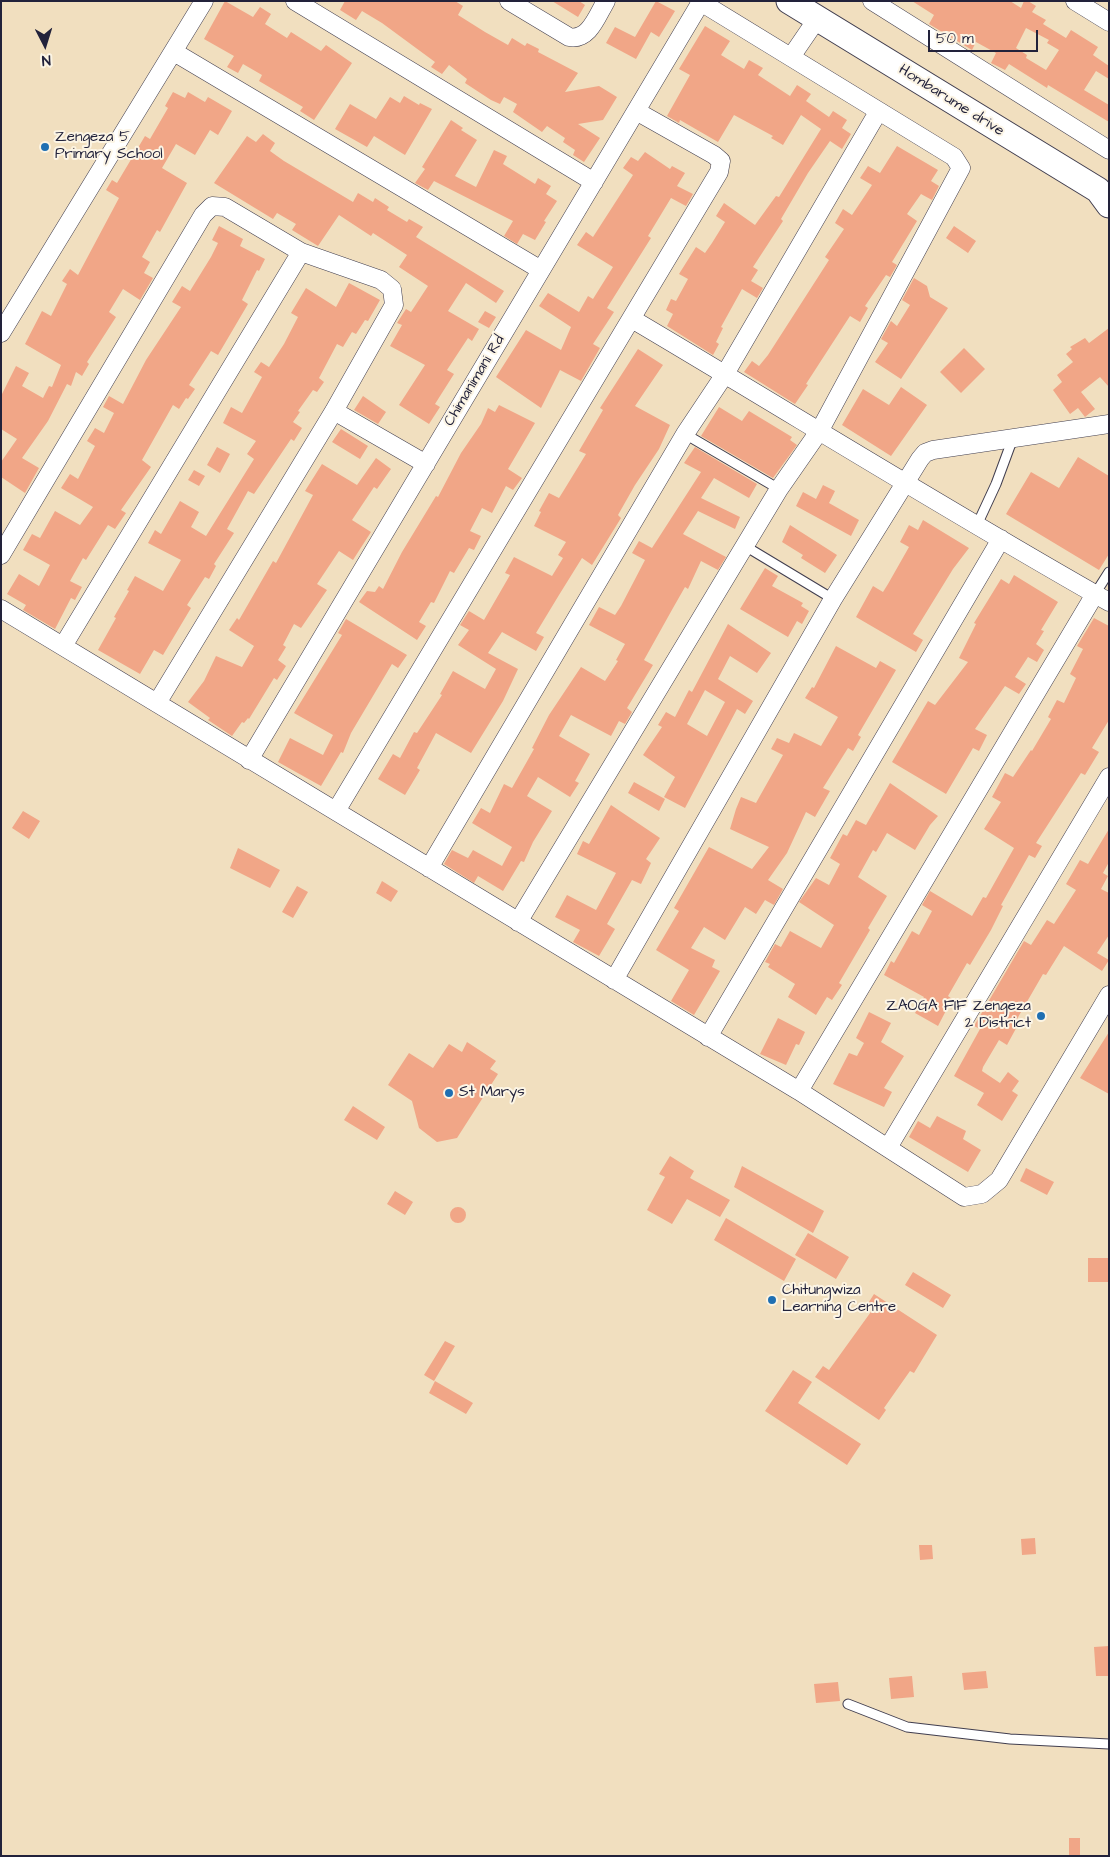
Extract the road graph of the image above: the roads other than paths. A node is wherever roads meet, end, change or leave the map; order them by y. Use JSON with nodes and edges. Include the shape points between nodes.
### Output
{"nodes":[{"id":1,"x":204,"y":1,"type":"edge"},
{"id":2,"x":295,"y":1,"type":"edge"},
{"id":3,"x":509,"y":1,"type":"edge"},
{"id":4,"x":606,"y":1,"type":"edge"},
{"id":5,"x":789,"y":1,"type":"edge"},
{"id":6,"x":872,"y":1,"type":"edge"},
{"id":7,"x":1075,"y":1,"type":"edge"},
{"id":8,"x":700,"y":2,"type":"edge"},
{"id":9,"x":817,"y":18,"type":"junction"},
{"id":10,"x":1109,"y":22,"type":"edge"},
{"id":11,"x":174,"y":52,"type":"junction"},
{"id":12,"x":791,"y":57,"type":"junction"},
{"id":13,"x":636,"y":111,"type":"junction"},
{"id":14,"x":878,"y":112,"type":"junction"},
{"id":15,"x":1109,"y":150,"type":"edge"},
{"id":16,"x":594,"y":182,"type":"junction"},
{"id":17,"x":1109,"y":205,"type":"edge"},
{"id":18,"x":301,"y":252,"type":"junction"},
{"id":19,"x":541,"y":270,"type":"junction"},
{"id":20,"x":632,"y":319,"type":"junction"},
{"id":21,"x":1,"y":334,"type":"edge"},
{"id":22,"x":725,"y":374,"type":"junction"},
{"id":23,"x":334,"y":411,"type":"junction"},
{"id":24,"x":1109,"y":424,"type":"edge"},
{"id":25,"x":820,"y":430,"type":"junction"},
{"id":26,"x":685,"y":434,"type":"junction"},
{"id":27,"x":1013,"y":438,"type":"junction"},
{"id":28,"x":426,"y":464,"type":"junction"},
{"id":29,"x":905,"y":484,"type":"junction"},
{"id":30,"x":780,"y":488,"type":"junction"},
{"id":31,"x":976,"y":525,"type":"junction"},
{"id":32,"x":1001,"y":539,"type":"junction"},
{"id":33,"x":745,"y":546,"type":"junction"},
{"id":34,"x":1,"y":555,"type":"edge"},
{"id":35,"x":1109,"y":572,"type":"edge"},
{"id":36,"x":1102,"y":598,"type":"edge"},
{"id":37,"x":833,"y":599,"type":"junction"},
{"id":38,"x":1,"y":609,"type":"edge"},
{"id":39,"x":63,"y":646,"type":"junction"},
{"id":40,"x":157,"y":703,"type":"junction"},
{"id":41,"x":249,"y":760,"type":"junction"},
{"id":42,"x":1109,"y":777,"type":"edge"},
{"id":43,"x":336,"y":811,"type":"junction"},
{"id":44,"x":429,"y":868,"type":"junction"},
{"id":45,"x":518,"y":922,"type":"junction"},
{"id":46,"x":614,"y":980,"type":"junction"},
{"id":47,"x":1109,"y":995,"type":"edge"},
{"id":48,"x":708,"y":1037,"type":"junction"},
{"id":49,"x":799,"y":1091,"type":"junction"},
{"id":50,"x":889,"y":1146,"type":"junction"},
{"id":51,"x":848,"y":1704,"type":"dead end"},
{"id":52,"x":1109,"y":1744,"type":"edge"}],
"edges":[{"from":1,"to":11,"type":"street"},
{"from":2,"to":16,"type":"street"},
{"from":3,"to":4,"type":"street","via":[[569,38],[577,39],[586,34]]},
{"from":5,"to":9,"type":"street","name":"Hombarume drive"},
{"from":6,"to":15,"type":"street"},
{"from":7,"to":10,"type":"street"},
{"from":8,"to":12,"type":"street"},
{"from":8,"to":13,"type":"street","name":"Chimanimani Rd"},
{"from":9,"to":12,"type":"street"},
{"from":9,"to":17,"type":"street","name":"Hombarume drive","via":[[1098,190]]},
{"from":11,"to":19,"type":"street"},
{"from":11,"to":21,"type":"street"},
{"from":12,"to":14,"type":"street"},
{"from":13,"to":16,"type":"street","name":"Chimanimani Rd"},
{"from":13,"to":20,"type":"street","via":[[721,161],[719,172]]},
{"from":14,"to":22,"type":"street"},
{"from":14,"to":25,"type":"street","via":[[954,157],[961,168]]},
{"from":16,"to":19,"type":"street","name":"Chimanimani Rd"},
{"from":18,"to":23,"type":"street","via":[[381,280],[392,289],[394,297],[394,305]]},
{"from":18,"to":34,"type":"street","via":[[225,207],[212,206],[202,214]]},
{"from":18,"to":39,"type":"street"},
{"from":19,"to":28,"type":"street","name":"Chimanimani Rd"},
{"from":20,"to":22,"type":"street"},
{"from":20,"to":43,"type":"street"},
{"from":22,"to":25,"type":"street"},
{"from":22,"to":26,"type":"street"},
{"from":23,"to":28,"type":"street"},
{"from":23,"to":40,"type":"street"},
{"from":24,"to":27,"type":"street"},
{"from":25,"to":29,"type":"street"},
{"from":25,"to":30,"type":"street"},
{"from":26,"to":30,"type":"lane"},
{"from":26,"to":44,"type":"street"},
{"from":27,"to":29,"type":"street","via":[[925,453]]},
{"from":27,"to":31,"type":"lane"},
{"from":28,"to":41,"type":"street","name":"Chimanimani Rd"},
{"from":29,"to":31,"type":"street"},
{"from":29,"to":37,"type":"street"},
{"from":30,"to":33,"type":"street"},
{"from":31,"to":32,"type":"street"},
{"from":32,"to":36,"type":"street"},
{"from":32,"to":48,"type":"street"},
{"from":33,"to":37,"type":"lane"},
{"from":33,"to":45,"type":"street"},
{"from":35,"to":36,"type":"lane"},
{"from":36,"to":49,"type":"street"},
{"from":37,"to":46,"type":"street"},
{"from":38,"to":39,"type":"street"},
{"from":39,"to":40,"type":"street"},
{"from":40,"to":41,"type":"street"},
{"from":41,"to":43,"type":"street"},
{"from":42,"to":50,"type":"street"},
{"from":43,"to":44,"type":"street"},
{"from":44,"to":45,"type":"street"},
{"from":45,"to":46,"type":"street"},
{"from":46,"to":48,"type":"street"},
{"from":47,"to":50,"type":"street","via":[[999,1180],[982,1194],[964,1197]]},
{"from":48,"to":49,"type":"street"},
{"from":49,"to":50,"type":"street"},
{"from":51,"to":52,"type":"lane","via":[[907,1727],[1010,1739]]}]}
